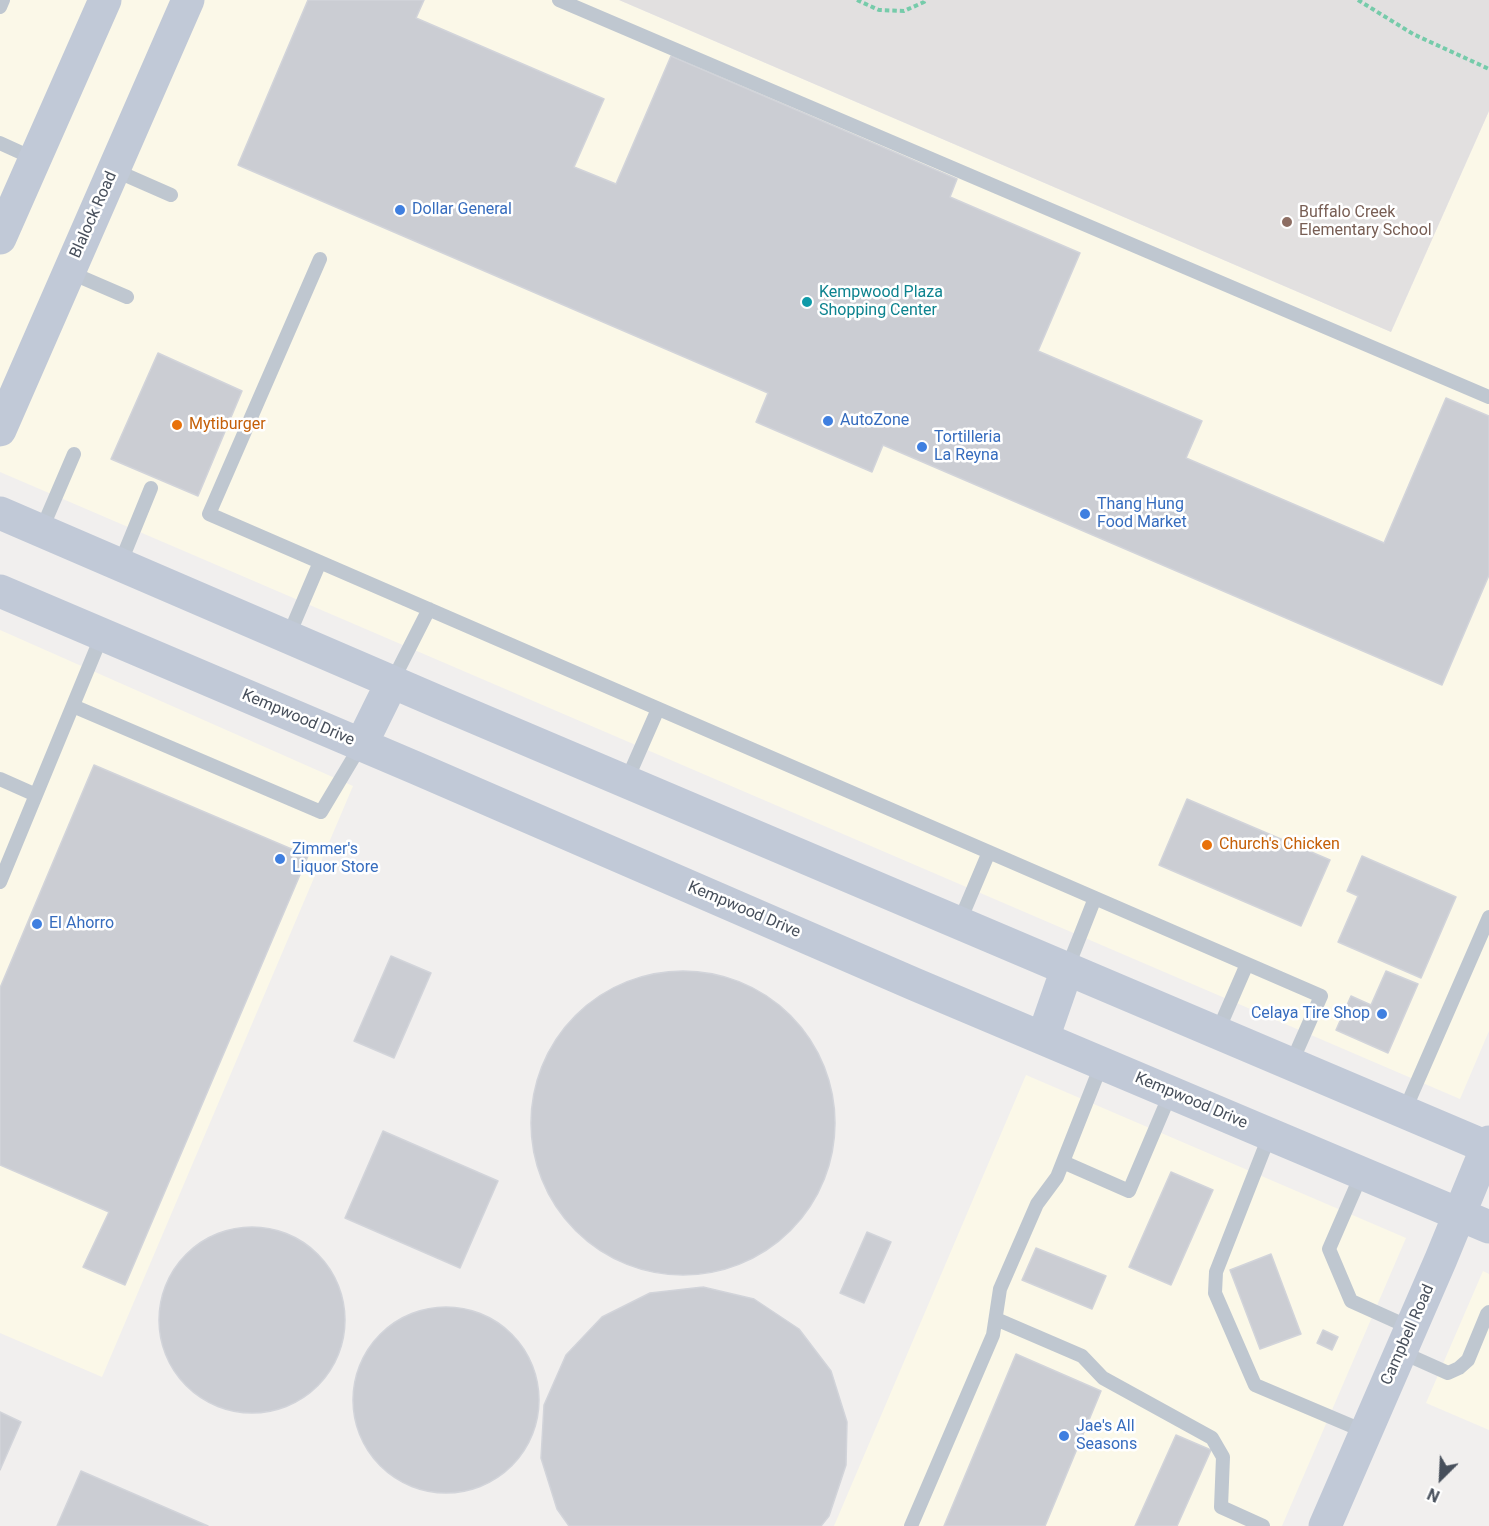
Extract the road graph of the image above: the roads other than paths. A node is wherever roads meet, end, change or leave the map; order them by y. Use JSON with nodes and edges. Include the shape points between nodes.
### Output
{"nodes":[{"id":1,"x":3,"y":0,"type":"edge"},
{"id":2,"x":105,"y":0,"type":"edge"},
{"id":3,"x":188,"y":0,"type":"edge"},
{"id":4,"x":559,"y":0,"type":"edge"},
{"id":5,"x":0,"y":7,"type":"edge"},
{"id":6,"x":0,"y":143,"type":"edge"},
{"id":7,"x":35,"y":159,"type":"junction"},
{"id":8,"x":114,"y":170,"type":"junction"},
{"id":9,"x":171,"y":195,"type":"dead end"},
{"id":10,"x":0,"y":238,"type":"edge"},
{"id":11,"x":320,"y":259,"type":"dead end"},
{"id":12,"x":69,"y":272,"type":"junction"},
{"id":13,"x":127,"y":297,"type":"dead end"},
{"id":14,"x":1489,"y":397,"type":"edge"},
{"id":15,"x":0,"y":430,"type":"edge"},
{"id":16,"x":74,"y":454,"type":"dead end"},
{"id":17,"x":151,"y":488,"type":"dead end"},
{"id":18,"x":0,"y":513,"type":"edge"},
{"id":19,"x":41,"y":531,"type":"junction"},
{"id":20,"x":320,"y":562,"type":"junction"},
{"id":21,"x":119,"y":565,"type":"junction"},
{"id":22,"x":0,"y":591,"type":"edge"},
{"id":23,"x":429,"y":609,"type":"junction"},
{"id":24,"x":102,"y":635,"type":"junction"},
{"id":25,"x":288,"y":637,"type":"junction"},
{"id":26,"x":392,"y":682,"type":"junction"},
{"id":27,"x":73,"y":706,"type":"junction"},
{"id":28,"x":658,"y":709,"type":"junction"},
{"id":29,"x":361,"y":745,"type":"junction"},
{"id":30,"x":0,"y":779,"type":"edge"},
{"id":31,"x":626,"y":782,"type":"junction"},
{"id":32,"x":36,"y":795,"type":"junction"},
{"id":33,"x":989,"y":852,"type":"junction"},
{"id":34,"x":0,"y":882,"type":"edge"},
{"id":35,"x":1095,"y":898,"type":"junction"},
{"id":36,"x":1489,"y":917,"type":"edge"},
{"id":37,"x":959,"y":923,"type":"junction"},
{"id":38,"x":1483,"y":947,"type":"edge"},
{"id":39,"x":1246,"y":964,"type":"junction"},
{"id":40,"x":1067,"y":969,"type":"junction"},
{"id":41,"x":1218,"y":1033,"type":"junction"},
{"id":42,"x":1043,"y":1038,"type":"junction"},
{"id":43,"x":1102,"y":1063,"type":"junction"},
{"id":44,"x":1291,"y":1064,"type":"junction"},
{"id":45,"x":1171,"y":1092,"type":"junction"},
{"id":46,"x":1404,"y":1112,"type":"junction"},
{"id":47,"x":1269,"y":1134,"type":"junction"},
{"id":48,"x":1488,"y":1146,"type":"edge"},
{"id":49,"x":1063,"y":1162,"type":"junction"},
{"id":50,"x":1362,"y":1173,"type":"junction"},
{"id":51,"x":1460,"y":1215,"type":"junction"},
{"id":52,"x":1489,"y":1227,"type":"edge"},
{"id":53,"x":1489,"y":1312,"type":"edge"},
{"id":54,"x":996,"y":1319,"type":"junction"},
{"id":55,"x":1406,"y":1340,"type":"junction"},
{"id":56,"x":1366,"y":1432,"type":"junction"},
{"id":57,"x":1232,"y":1520,"type":"edge"},
{"id":58,"x":911,"y":1526,"type":"edge"},
{"id":59,"x":1263,"y":1526,"type":"edge"},
{"id":60,"x":1325,"y":1526,"type":"edge"}],
"edges":[{"from":1,"to":5,"type":"lane"},
{"from":2,"to":7,"type":"main road"},
{"from":3,"to":8,"type":"main road","name":"Blalock Road"},
{"from":4,"to":14,"type":"lane"},
{"from":6,"to":7,"type":"lane"},
{"from":7,"to":10,"type":"main road"},
{"from":8,"to":9,"type":"lane"},
{"from":8,"to":12,"type":"main road","name":"Blalock Road"},
{"from":11,"to":20,"type":"lane","via":[[209,514]]},
{"from":12,"to":13,"type":"lane"},
{"from":12,"to":15,"type":"main road","name":"Blalock Road"},
{"from":16,"to":19,"type":"lane"},
{"from":17,"to":21,"type":"lane"},
{"from":18,"to":19,"type":"main road"},
{"from":19,"to":21,"type":"main road"},
{"from":20,"to":23,"type":"lane"},
{"from":20,"to":25,"type":"lane"},
{"from":21,"to":25,"type":"main road"},
{"from":22,"to":24,"type":"main road","name":"Kempwood Drive"},
{"from":23,"to":26,"type":"lane"},
{"from":23,"to":28,"type":"lane"},
{"from":24,"to":27,"type":"lane"},
{"from":24,"to":29,"type":"main road","name":"Kempwood Drive"},
{"from":25,"to":26,"type":"main road"},
{"from":26,"to":29,"type":"main road"},
{"from":26,"to":31,"type":"main road"},
{"from":27,"to":29,"type":"lane","via":[[321,812]]},
{"from":27,"to":32,"type":"lane"},
{"from":28,"to":31,"type":"lane"},
{"from":28,"to":33,"type":"lane"},
{"from":29,"to":42,"type":"main road","name":"Kempwood Drive"},
{"from":30,"to":32,"type":"lane"},
{"from":31,"to":37,"type":"main road"},
{"from":32,"to":34,"type":"lane"},
{"from":33,"to":35,"type":"lane"},
{"from":33,"to":37,"type":"lane"},
{"from":35,"to":39,"type":"lane"},
{"from":35,"to":40,"type":"lane"},
{"from":36,"to":38,"type":"lane"},
{"from":37,"to":40,"type":"main road"},
{"from":38,"to":46,"type":"lane"},
{"from":39,"to":41,"type":"lane"},
{"from":39,"to":44,"type":"lane","via":[[1321,996]]},
{"from":40,"to":41,"type":"main road"},
{"from":40,"to":42,"type":"main road"},
{"from":41,"to":44,"type":"main road"},
{"from":42,"to":43,"type":"main road","name":"Kempwood Drive"},
{"from":43,"to":45,"type":"main road","name":"Kempwood Drive"},
{"from":43,"to":49,"type":"lane"},
{"from":44,"to":46,"type":"main road"},
{"from":45,"to":47,"type":"main road","name":"Kempwood Drive"},
{"from":45,"to":49,"type":"lane","via":[[1129,1191]]},
{"from":46,"to":48,"type":"main road"},
{"from":47,"to":50,"type":"main road","name":"Kempwood Drive"},
{"from":47,"to":56,"type":"lane","via":[[1216,1272],[1215,1293],[1255,1385]]},
{"from":48,"to":51,"type":"main road","name":"Campbell Road"},
{"from":49,"to":54,"type":"lane","via":[[1037,1203],[1000,1289]]},
{"from":50,"to":51,"type":"main road","name":"Kempwood Drive"},
{"from":50,"to":55,"type":"lane","via":[[1329,1249],[1351,1301]]},
{"from":51,"to":52,"type":"main road","name":"Kempwood Drive"},
{"from":51,"to":55,"type":"main road","name":"Campbell Road"},
{"from":53,"to":55,"type":"lane","via":[[1468,1360],[1448,1373]]},
{"from":54,"to":57,"type":"lane","via":[[1082,1356],[1103,1378],[1212,1438],[1222,1457],[1221,1507]]},
{"from":54,"to":58,"type":"lane","via":[[993,1335]]},
{"from":55,"to":56,"type":"main road","name":"Campbell Road"},
{"from":56,"to":60,"type":"main road","name":"Campbell Road"},
{"from":57,"to":59,"type":"lane"}]}
